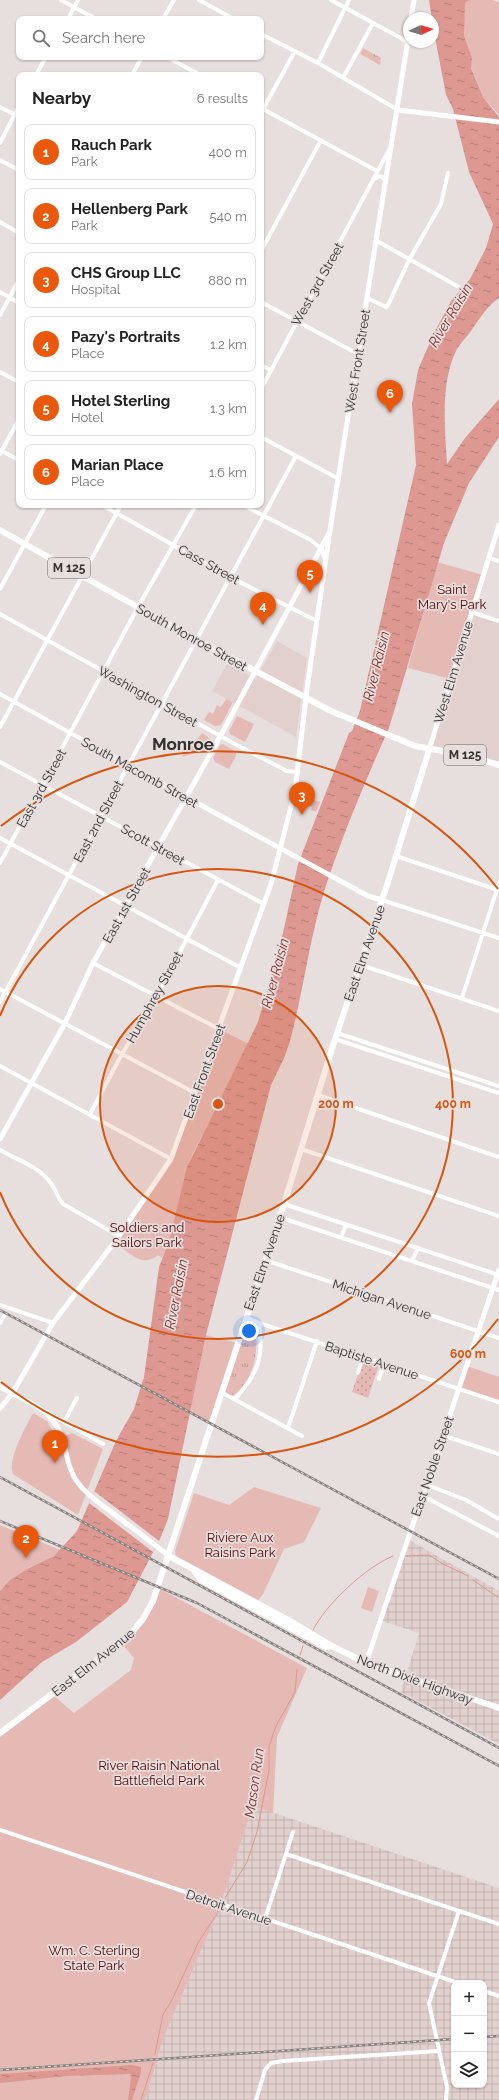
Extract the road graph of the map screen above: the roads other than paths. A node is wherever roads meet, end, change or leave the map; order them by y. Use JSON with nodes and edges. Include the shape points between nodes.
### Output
{"nodes":[{"id":1,"x":61,"y":0,"type":"edge"},
{"id":2,"x":78,"y":0,"type":"edge"},
{"id":3,"x":174,"y":0,"type":"edge"},
{"id":4,"x":199,"y":0,"type":"edge"},
{"id":5,"x":331,"y":0,"type":"edge"},
{"id":6,"x":349,"y":0,"type":"edge"},
{"id":7,"x":414,"y":0,"type":"edge"},
{"id":8,"x":74,"y":7,"type":"junction"},
{"id":9,"x":345,"y":8,"type":"junction"},
{"id":10,"x":412,"y":12,"type":"edge"},
{"id":11,"x":70,"y":16,"type":"edge"},
{"id":12,"x":90,"y":16,"type":"edge"},
{"id":13,"x":165,"y":16,"type":"edge"},
{"id":14,"x":228,"y":16,"type":"edge"},
{"id":15,"x":373,"y":23,"type":"junction"},
{"id":16,"x":264,"y":36,"type":"edge"},
{"id":17,"x":403,"y":39,"type":"edge"},
{"id":18,"x":407,"y":48,"type":"edge"},
{"id":19,"x":295,"y":51,"type":"junction"},
{"id":20,"x":44,"y":60,"type":"edge"},
{"id":21,"x":140,"y":60,"type":"edge"},
{"id":22,"x":172,"y":60,"type":"edge"},
{"id":23,"x":318,"y":63,"type":"junction"},
{"id":24,"x":38,"y":72,"type":"edge"},
{"id":25,"x":134,"y":72,"type":"edge"},
{"id":26,"x":194,"y":72,"type":"edge"},
{"id":27,"x":343,"y":78,"type":"junction"},
{"id":28,"x":264,"y":106,"type":"edge"},
{"id":29,"x":0,"y":107,"type":"edge"},
{"id":30,"x":398,"y":110,"type":"junction"},
{"id":31,"x":16,"y":111,"type":"edge"},
{"id":32,"x":264,"y":111,"type":"edge"},
{"id":33,"x":14,"y":114,"type":"junction"},
{"id":34,"x":499,"y":122,"type":"edge"},
{"id":35,"x":320,"y":140,"type":"junction"},
{"id":36,"x":0,"y":143,"type":"edge"},
{"id":37,"x":391,"y":148,"type":"junction"},
{"id":38,"x":0,"y":160,"type":"edge"},
{"id":39,"x":16,"y":168,"type":"edge"},
{"id":40,"x":377,"y":171,"type":"junction"},
{"id":41,"x":448,"y":173,"type":"dead end"},
{"id":42,"x":373,"y":179,"type":"junction"},
{"id":43,"x":386,"y":180,"type":"junction"},
{"id":44,"x":0,"y":222,"type":"edge"},
{"id":45,"x":16,"y":231,"type":"edge"},
{"id":46,"x":377,"y":241,"type":"junction"},
{"id":47,"x":264,"y":245,"type":"edge"},
{"id":48,"x":409,"y":260,"type":"junction"},
{"id":49,"x":16,"y":285,"type":"edge"},
{"id":50,"x":459,"y":287,"type":"dead end"},
{"id":51,"x":0,"y":292,"type":"edge"},
{"id":52,"x":9,"y":297,"type":"junction"},
{"id":53,"x":367,"y":298,"type":"junction"},
{"id":54,"x":16,"y":301,"type":"edge"},
{"id":55,"x":264,"y":304,"type":"edge"},
{"id":56,"x":0,"y":315,"type":"edge"},
{"id":57,"x":297,"y":321,"type":"junction"},
{"id":58,"x":358,"y":354,"type":"junction"},
{"id":59,"x":264,"y":366,"type":"edge"},
{"id":60,"x":271,"y":370,"type":"junction"},
{"id":61,"x":0,"y":372,"type":"edge"},
{"id":62,"x":16,"y":380,"type":"edge"},
{"id":63,"x":264,"y":383,"type":"edge"},
{"id":64,"x":16,"y":424,"type":"edge"},
{"id":65,"x":264,"y":439,"type":"edge"},
{"id":66,"x":1,"y":451,"type":"edge"},
{"id":67,"x":296,"y":456,"type":"junction"},
{"id":68,"x":16,"y":458,"type":"edge"},
{"id":69,"x":339,"y":479,"type":"junction"},
{"id":70,"x":44,"y":508,"type":"edge"},
{"id":71,"x":108,"y":508,"type":"edge"},
{"id":72,"x":120,"y":508,"type":"edge"},
{"id":73,"x":194,"y":508,"type":"edge"},
{"id":74,"x":249,"y":508,"type":"edge"},
{"id":75,"x":117,"y":513,"type":"junction"},
{"id":76,"x":264,"y":516,"type":"junction"},
{"id":77,"x":499,"y":525,"type":"edge"},
{"id":78,"x":0,"y":530,"type":"edge"},
{"id":79,"x":330,"y":530,"type":"junction"},
{"id":80,"x":25,"y":544,"type":"junction"},
{"id":81,"x":174,"y":545,"type":"junction"},
{"id":82,"x":322,"y":549,"type":"junction"},
{"id":83,"x":489,"y":558,"type":"junction"},
{"id":84,"x":499,"y":562,"type":"edge"},
{"id":85,"x":326,"y":565,"type":"junction"},
{"id":86,"x":83,"y":576,"type":"junction"},
{"id":87,"x":230,"y":577,"type":"junction"},
{"id":88,"x":0,"y":589,"type":"edge"},
{"id":89,"x":138,"y":607,"type":"junction"},
{"id":90,"x":291,"y":607,"type":"junction"},
{"id":91,"x":471,"y":612,"type":"junction"},
{"id":92,"x":0,"y":614,"type":"edge"},
{"id":93,"x":317,"y":621,"type":"junction"},
{"id":94,"x":499,"y":621,"type":"edge"},
{"id":95,"x":47,"y":640,"type":"junction"},
{"id":96,"x":197,"y":640,"type":"junction"},
{"id":97,"x":104,"y":671,"type":"junction"},
{"id":98,"x":254,"y":671,"type":"junction"},
{"id":99,"x":307,"y":689,"type":"joint"},
{"id":100,"x":0,"y":694,"type":"edge"},
{"id":101,"x":306,"y":698,"type":"junction"},
{"id":102,"x":13,"y":701,"type":"junction"},
{"id":103,"x":163,"y":704,"type":"junction"},
{"id":104,"x":0,"y":727,"type":"edge"},
{"id":105,"x":70,"y":734,"type":"junction"},
{"id":106,"x":221,"y":736,"type":"junction"},
{"id":107,"x":429,"y":750,"type":"junction"},
{"id":108,"x":0,"y":762,"type":"edge"},
{"id":109,"x":499,"y":765,"type":"edge"},
{"id":110,"x":128,"y":766,"type":"junction"},
{"id":111,"x":298,"y":772,"type":"junction"},
{"id":112,"x":43,"y":784,"type":"junction"},
{"id":113,"x":186,"y":797,"type":"junction"},
{"id":114,"x":102,"y":816,"type":"junction"},
{"id":115,"x":0,"y":838,"type":"edge"},
{"id":116,"x":10,"y":844,"type":"junction"},
{"id":117,"x":158,"y":848,"type":"junction"},
{"id":118,"x":281,"y":848,"type":"junction"},
{"id":119,"x":396,"y":856,"type":"junction"},
{"id":120,"x":0,"y":863,"type":"edge"},
{"id":121,"x":69,"y":874,"type":"junction"},
{"id":122,"x":218,"y":880,"type":"junction"},
{"id":123,"x":499,"y":882,"type":"edge"},
{"id":124,"x":498,"y":890,"type":"edge"},
{"id":125,"x":382,"y":900,"type":"junction"},
{"id":126,"x":264,"y":904,"type":"junction"},
{"id":127,"x":126,"y":905,"type":"junction"},
{"id":128,"x":483,"y":933,"type":"junction"},
{"id":129,"x":499,"y":938,"type":"edge"},
{"id":130,"x":187,"y":939,"type":"junction"},
{"id":131,"x":93,"y":963,"type":"junction"},
{"id":132,"x":361,"y":964,"type":"junction"},
{"id":133,"x":241,"y":968,"type":"junction"},
{"id":134,"x":0,"y":989,"type":"edge"},
{"id":135,"x":5,"y":992,"type":"junction"},
{"id":136,"x":156,"y":996,"type":"junction"},
{"id":137,"x":462,"y":998,"type":"junction"},
{"id":138,"x":0,"y":1002,"type":"edge"},
{"id":139,"x":499,"y":1011,"type":"edge"},
{"id":140,"x":65,"y":1023,"type":"junction"},
{"id":141,"x":219,"y":1029,"type":"junction"},
{"id":142,"x":336,"y":1036,"type":"junction"},
{"id":143,"x":122,"y":1054,"type":"junction"},
{"id":144,"x":0,"y":1066,"type":"edge"},
{"id":145,"x":31,"y":1082,"type":"junction"},
{"id":146,"x":499,"y":1086,"type":"edge"},
{"id":147,"x":196,"y":1093,"type":"junction"},
{"id":148,"x":499,"y":1093,"type":"edge"},
{"id":149,"x":318,"y":1095,"type":"junction"},
{"id":150,"x":90,"y":1114,"type":"junction"},
{"id":151,"x":0,"y":1139,"type":"edge"},
{"id":152,"x":301,"y":1149,"type":"junction"},
{"id":153,"x":0,"y":1150,"type":"edge"},
{"id":154,"x":499,"y":1157,"type":"edge"},
{"id":155,"x":171,"y":1159,"type":"junction"},
{"id":156,"x":284,"y":1204,"type":"junction"},
{"id":157,"x":499,"y":1216,"type":"edge"},
{"id":158,"x":279,"y":1217,"type":"junction"},
{"id":159,"x":346,"y":1224,"type":"junction"},
{"id":160,"x":119,"y":1236,"type":"junction"},
{"id":161,"x":341,"y":1237,"type":"junction"},
{"id":162,"x":418,"y":1248,"type":"junction"},
{"id":163,"x":265,"y":1260,"type":"junction"},
{"id":164,"x":412,"y":1260,"type":"junction"},
{"id":165,"x":498,"y":1273,"type":"edge"},
{"id":166,"x":493,"y":1288,"type":"junction"},
{"id":167,"x":499,"y":1290,"type":"edge"},
{"id":168,"x":0,"y":1306,"type":"edge"},
{"id":169,"x":4,"y":1316,"type":"dead end"},
{"id":170,"x":246,"y":1317,"type":"junction"},
{"id":171,"x":0,"y":1323,"type":"edge"},
{"id":172,"x":53,"y":1323,"type":"junction"},
{"id":173,"x":259,"y":1324,"type":"junction"},
{"id":174,"x":478,"y":1331,"type":"junction"},
{"id":175,"x":499,"y":1338,"type":"edge"},
{"id":176,"x":317,"y":1342,"type":"junction"},
{"id":177,"x":363,"y":1357,"type":"junction"},
{"id":178,"x":384,"y":1364,"type":"junction"},
{"id":179,"x":358,"y":1373,"type":"dead end"},
{"id":180,"x":379,"y":1380,"type":"dead end"},
{"id":181,"x":0,"y":1387,"type":"edge"},
{"id":182,"x":459,"y":1388,"type":"junction"},
{"id":183,"x":221,"y":1392,"type":"junction"},
{"id":184,"x":12,"y":1394,"type":"junction"},
{"id":185,"x":77,"y":1398,"type":"dead end"},
{"id":186,"x":235,"y":1399,"type":"junction"},
{"id":187,"x":499,"y":1402,"type":"edge"},
{"id":188,"x":0,"y":1408,"type":"edge"},
{"id":189,"x":45,"y":1411,"type":"junction"},
{"id":190,"x":64,"y":1422,"type":"junction"},
{"id":191,"x":288,"y":1428,"type":"junction"},
{"id":192,"x":442,"y":1435,"type":"junction"},
{"id":193,"x":302,"y":1436,"type":"dead end"},
{"id":194,"x":103,"y":1444,"type":"dead end"},
{"id":195,"x":499,"y":1454,"type":"edge"},
{"id":196,"x":425,"y":1484,"type":"junction"},
{"id":197,"x":421,"y":1495,"type":"junction"},
{"id":198,"x":499,"y":1519,"type":"edge"},
{"id":199,"x":499,"y":1536,"type":"edge"},
{"id":200,"x":168,"y":1556,"type":"junction"},
{"id":201,"x":366,"y":1663,"type":"junction"},
{"id":202,"x":499,"y":1708,"type":"edge"},
{"id":203,"x":0,"y":1733,"type":"edge"},
{"id":204,"x":0,"y":1830,"type":"edge"},
{"id":205,"x":293,"y":1832,"type":"dead end"},
{"id":206,"x":286,"y":1854,"type":"junction"},
{"id":207,"x":459,"y":1911,"type":"junction"},
{"id":208,"x":265,"y":1919,"type":"junction"},
{"id":209,"x":499,"y":1924,"type":"edge"},
{"id":210,"x":437,"y":1976,"type":"junction"},
{"id":211,"x":451,"y":1981,"type":"edge"},
{"id":212,"x":487,"y":1993,"type":"edge"},
{"id":213,"x":499,"y":1996,"type":"edge"},
{"id":214,"x":438,"y":2052,"type":"junction"},
{"id":215,"x":256,"y":2100,"type":"edge"},
{"id":216,"x":446,"y":2100,"type":"edge"}],
"edges":[{"from":1,"to":8,"type":"street"},
{"from":2,"to":8,"type":"street"},
{"from":3,"to":13,"type":"street"},
{"from":4,"to":14,"type":"street"},
{"from":5,"to":9,"type":"street"},
{"from":6,"to":9,"type":"street"},
{"from":7,"to":10,"type":"street"},
{"from":8,"to":11,"type":"street"},
{"from":8,"to":12,"type":"street"},
{"from":9,"to":15,"type":"street"},
{"from":9,"to":23,"type":"street"},
{"from":15,"to":17,"type":"street"},
{"from":15,"to":27,"type":"street"},
{"from":16,"to":19,"type":"street"},
{"from":18,"to":30,"type":"street","name":"West Front Street"},
{"from":19,"to":23,"type":"street"},
{"from":19,"to":28,"type":"street"},
{"from":20,"to":24,"type":"street"},
{"from":21,"to":25,"type":"street"},
{"from":22,"to":26,"type":"street"},
{"from":23,"to":27,"type":"street"},
{"from":27,"to":30,"type":"street"},
{"from":29,"to":33,"type":"street"},
{"from":30,"to":34,"type":"street"},
{"from":30,"to":37,"type":"street","name":"West Front Street"},
{"from":31,"to":33,"type":"street"},
{"from":32,"to":35,"type":"street"},
{"from":33,"to":36,"type":"street"},
{"from":35,"to":40,"type":"street"},
{"from":35,"to":47,"type":"street"},
{"from":37,"to":40,"type":"street","name":"West 3rd Street"},
{"from":37,"to":43,"type":"street","name":"West Front Street"},
{"from":38,"to":39,"type":"street"},
{"from":40,"to":42,"type":"street","name":"West 3rd Street"},
{"from":41,"to":48,"type":"street","via":[[441,204]]},
{"from":42,"to":43,"type":"street","via":[[381,176]]},
{"from":42,"to":57,"type":"street","name":"West 3rd Street"},
{"from":43,"to":46,"type":"street","name":"West Front Street"},
{"from":44,"to":45,"type":"street"},
{"from":46,"to":48,"type":"street"},
{"from":46,"to":53,"type":"street","name":"West Front Street"},
{"from":48,"to":50,"type":"street"},
{"from":48,"to":53,"type":"street","via":[[386,307]]},
{"from":49,"to":52,"type":"street"},
{"from":51,"to":52,"type":"street"},
{"from":52,"to":54,"type":"street"},
{"from":52,"to":56,"type":"street"},
{"from":53,"to":58,"type":"street","name":"West Front Street"},
{"from":55,"to":57,"type":"street"},
{"from":57,"to":58,"type":"street"},
{"from":57,"to":60,"type":"street","name":"West 3rd Street"},
{"from":58,"to":69,"type":"street","name":"West Front Street"},
{"from":59,"to":60,"type":"street"},
{"from":60,"to":63,"type":"street","name":"West 3rd Street"},
{"from":61,"to":62,"type":"street"},
{"from":64,"to":66,"type":"street"},
{"from":65,"to":67,"type":"street"},
{"from":66,"to":68,"type":"street"},
{"from":67,"to":69,"type":"street"},
{"from":67,"to":76,"type":"street","name":"East 2nd Street"},
{"from":69,"to":79,"type":"street","name":"West Front Street"},
{"from":70,"to":80,"type":"street"},
{"from":71,"to":75,"type":"street","name":"Cass Street"},
{"from":72,"to":75,"type":"street"},
{"from":73,"to":81,"type":"street"},
{"from":74,"to":76,"type":"street"},
{"from":75,"to":81,"type":"street","name":"Cass Street"},
{"from":75,"to":86,"type":"street"},
{"from":76,"to":82,"type":"street","via":[[309,539]]},
{"from":76,"to":87,"type":"street","name":"East 2nd Street"},
{"from":77,"to":83,"type":"street","name":"West Elm Avenue"},
{"from":78,"to":80,"type":"main road","name":"South Monroe Street","number":"M 125"},
{"from":79,"to":82,"type":"street","name":"East 1st Street"},
{"from":79,"to":85,"type":"street","name":"West Front Street"},
{"from":80,"to":86,"type":"main road","name":"South Monroe Street","number":"M 125"},
{"from":80,"to":88,"type":"street"},
{"from":81,"to":87,"type":"street","name":"Cass Street"},
{"from":81,"to":89,"type":"street"},
{"from":82,"to":85,"type":"street"},
{"from":82,"to":90,"type":"street","name":"East 1st Street"},
{"from":83,"to":84,"type":"street"},
{"from":83,"to":91,"type":"street","name":"West Elm Avenue"},
{"from":85,"to":93,"type":"street","name":"West Front Street"},
{"from":86,"to":89,"type":"main road","name":"South Monroe Street","number":"M 125"},
{"from":86,"to":95,"type":"street"},
{"from":87,"to":90,"type":"street","name":"Cass Street"},
{"from":87,"to":96,"type":"street","name":"East 2nd Street"},
{"from":89,"to":96,"type":"main road","name":"South Monroe Street","number":"M 125"},
{"from":89,"to":97,"type":"street","name":"East 3rd Street"},
{"from":90,"to":93,"type":"street","name":"Cass Street"},
{"from":90,"to":98,"type":"street","name":"East 1st Street"},
{"from":91,"to":94,"type":"street"},
{"from":91,"to":107,"type":"street","name":"West Elm Avenue"},
{"from":92,"to":95,"type":"street","name":"Washington Street"},
{"from":93,"to":99,"type":"street","name":"West Front Street"},
{"from":95,"to":97,"type":"street","name":"Washington Street"},
{"from":95,"to":102,"type":"street"},
{"from":96,"to":98,"type":"main road","name":"South Monroe Street","number":"M 125"},
{"from":96,"to":103,"type":"street","name":"East 2nd Street"},
{"from":97,"to":103,"type":"street","name":"Washington Street"},
{"from":97,"to":105,"type":"street","name":"East 3rd Street"},
{"from":98,"to":101,"type":"main road","name":"South Monroe Street","number":"M 125"},
{"from":98,"to":106,"type":"street","name":"East 1st Street"},
{"from":99,"to":101,"type":"street","name":"East Front Street"},
{"from":100,"to":102,"type":"street","name":"South Macomb Street"},
{"from":101,"to":107,"type":"main road","name":"South Monroe Street","number":"M 125","via":[[388,736]]},
{"from":101,"to":111,"type":"street","name":"East Front Street"},
{"from":102,"to":104,"type":"street"},
{"from":102,"to":105,"type":"street","name":"South Macomb Street"},
{"from":103,"to":106,"type":"street","name":"Washington Street"},
{"from":103,"to":110,"type":"street","name":"East 2nd Street"},
{"from":105,"to":110,"type":"street","name":"South Macomb Street"},
{"from":105,"to":112,"type":"street","name":"East 3rd Street"},
{"from":106,"to":111,"type":"street","name":"Washington Street","via":[[287,771]]},
{"from":106,"to":113,"type":"street","name":"East 1st Street"},
{"from":107,"to":109,"type":"main road","number":"M 125","via":[[465,755]]},
{"from":107,"to":119,"type":"main road","name":"East Elm Avenue"},
{"from":108,"to":112,"type":"street","name":"Scott Street"},
{"from":110,"to":113,"type":"street","name":"South Macomb Street"},
{"from":110,"to":114,"type":"street","name":"East 2nd Street"},
{"from":111,"to":118,"type":"street","name":"East Front Street"},
{"from":112,"to":114,"type":"street","name":"Scott Street"},
{"from":112,"to":116,"type":"street","name":"East 3rd Street"},
{"from":113,"to":117,"type":"street","name":"East 1st Street"},
{"from":113,"to":118,"type":"street","name":"South Macomb Street"},
{"from":114,"to":117,"type":"street","name":"Scott Street"},
{"from":114,"to":121,"type":"street","name":"East 2nd Street"},
{"from":115,"to":116,"type":"street"},
{"from":116,"to":120,"type":"street","name":"East 3rd Street"},
{"from":116,"to":121,"type":"street"},
{"from":117,"to":122,"type":"street","name":"Scott Street"},
{"from":117,"to":127,"type":"street","name":"East 1st Street"},
{"from":118,"to":125,"type":"street","name":"South Macomb Street","via":[[368,896]]},
{"from":118,"to":126,"type":"street","name":"East Front Street"},
{"from":119,"to":124,"type":"street"},
{"from":119,"to":125,"type":"main road","name":"East Elm Avenue"},
{"from":121,"to":127,"type":"street"},
{"from":121,"to":135,"type":"street","name":"East 2nd Street"},
{"from":122,"to":126,"type":"street","name":"Scott Street"},
{"from":122,"to":130,"type":"street","name":"Humphrey Street"},
{"from":123,"to":124,"type":"street"},
{"from":124,"to":128,"type":"street"},
{"from":125,"to":128,"type":"street"},
{"from":125,"to":132,"type":"main road","name":"East Elm Avenue"},
{"from":126,"to":133,"type":"street","name":"East Front Street"},
{"from":127,"to":130,"type":"street"},
{"from":127,"to":131,"type":"street","name":"East 1st Street"},
{"from":128,"to":129,"type":"street"},
{"from":128,"to":137,"type":"street"},
{"from":130,"to":133,"type":"street"},
{"from":130,"to":136,"type":"street","name":"Humphrey Street"},
{"from":131,"to":136,"type":"street"},
{"from":131,"to":140,"type":"street","name":"East 1st Street"},
{"from":132,"to":137,"type":"street"},
{"from":132,"to":142,"type":"main road","name":"East Elm Avenue"},
{"from":133,"to":141,"type":"street","name":"East Front Street"},
{"from":134,"to":135,"type":"street"},
{"from":135,"to":138,"type":"street","name":"East 2nd Street"},
{"from":135,"to":140,"type":"street"},
{"from":136,"to":141,"type":"street"},
{"from":136,"to":143,"type":"street","name":"Humphrey Street"},
{"from":137,"to":139,"type":"street"},
{"from":140,"to":143,"type":"street"},
{"from":140,"to":145,"type":"street","name":"East 1st Street"},
{"from":141,"to":147,"type":"street","name":"East Front Street"},
{"from":142,"to":146,"type":"street"},
{"from":142,"to":148,"type":"street"},
{"from":142,"to":149,"type":"main road","name":"East Elm Avenue"},
{"from":143,"to":147,"type":"street"},
{"from":143,"to":150,"type":"street","name":"Humphrey Street"},
{"from":144,"to":145,"type":"street"},
{"from":145,"to":150,"type":"street"},
{"from":145,"to":151,"type":"street","name":"East 1st Street"},
{"from":147,"to":155,"type":"street","name":"East Front Street"},
{"from":149,"to":152,"type":"main road","name":"East Elm Avenue"},
{"from":149,"to":154,"type":"street"},
{"from":150,"to":155,"type":"street"},
{"from":152,"to":156,"type":"main road","name":"East Elm Avenue"},
{"from":152,"to":157,"type":"street"},
{"from":153,"to":160,"type":"street","via":[[42,1174],[63,1204]]},
{"from":155,"to":160,"type":"street","name":"East Front Street"},
{"from":156,"to":158,"type":"main road","name":"East Elm Avenue"},
{"from":156,"to":159,"type":"street"},
{"from":158,"to":161,"type":"street"},
{"from":158,"to":163,"type":"main road","name":"East Elm Avenue"},
{"from":159,"to":161,"type":"street"},
{"from":159,"to":162,"type":"street"},
{"from":160,"to":172,"type":"street","name":"East Front Street"},
{"from":161,"to":164,"type":"street"},
{"from":162,"to":164,"type":"street"},
{"from":162,"to":165,"type":"street"},
{"from":163,"to":170,"type":"main road","name":"East Elm Avenue"},
{"from":163,"to":174,"type":"street","name":"Michigan Avenue"},
{"from":164,"to":166,"type":"street"},
{"from":165,"to":166,"type":"street","name":"East Noble Street"},
{"from":166,"to":167,"type":"street"},
{"from":166,"to":174,"type":"street","name":"East Noble Street"},
{"from":168,"to":172,"type":"street"},
{"from":169,"to":171,"type":"street"},
{"from":170,"to":173,"type":"street","name":"Baptiste Avenue"},
{"from":170,"to":183,"type":"main road","name":"East Elm Avenue"},
{"from":172,"to":184,"type":"street","name":"East Front Street"},
{"from":173,"to":176,"type":"street","name":"Baptiste Avenue"},
{"from":173,"to":186,"type":"street","via":[[260,1361],[251,1379]]},
{"from":174,"to":175,"type":"street","name":"Michigan Avenue"},
{"from":174,"to":182,"type":"street","name":"East Noble Street"},
{"from":176,"to":177,"type":"street","name":"Baptiste Avenue"},
{"from":176,"to":191,"type":"street"},
{"from":177,"to":178,"type":"street","name":"Baptiste Avenue"},
{"from":177,"to":179,"type":"street"},
{"from":178,"to":180,"type":"street"},
{"from":178,"to":182,"type":"street","name":"Baptiste Avenue"},
{"from":181,"to":184,"type":"street"},
{"from":182,"to":187,"type":"street","name":"Baptiste Avenue"},
{"from":182,"to":192,"type":"street","name":"East Noble Street"},
{"from":183,"to":186,"type":"street"},
{"from":183,"to":200,"type":"main road","name":"East Elm Avenue"},
{"from":184,"to":188,"type":"street","name":"East Front Street"},
{"from":184,"to":189,"type":"street","via":[[32,1402]]},
{"from":185,"to":190,"type":"street"},
{"from":186,"to":191,"type":"street"},
{"from":189,"to":190,"type":"street"},
{"from":189,"to":200,"type":"street","via":[[59,1431],[77,1482]]},
{"from":190,"to":194,"type":"street"},
{"from":191,"to":193,"type":"street"},
{"from":192,"to":195,"type":"street"},
{"from":192,"to":196,"type":"street","name":"East Noble Street"},
{"from":196,"to":197,"type":"street","name":"East Noble Street"},
{"from":196,"to":198,"type":"street","via":[[458,1496]]},
{"from":197,"to":199,"type":"street"},
{"from":197,"to":201,"type":"street","name":"East Noble Street"},
{"from":200,"to":201,"type":"main road","name":"North Dixie Highway"},
{"from":200,"to":203,"type":"main road","name":"East Elm Avenue","via":[[153,1600],[143,1619],[127,1638]]},
{"from":201,"to":202,"type":"main road","name":"North Dixie Highway"},
{"from":204,"to":208,"type":"street","name":"Detroit Avenue"},
{"from":205,"to":206,"type":"street"},
{"from":206,"to":207,"type":"street"},
{"from":206,"to":208,"type":"street"},
{"from":207,"to":209,"type":"street"},
{"from":207,"to":210,"type":"street"},
{"from":208,"to":210,"type":"street","name":"Detroit Avenue"},
{"from":210,"to":211,"type":"street","name":"Detroit Avenue"},
{"from":210,"to":214,"type":"street","via":[[429,2003]]},
{"from":212,"to":213,"type":"street"},
{"from":214,"to":215,"type":"street","via":[[271,2063],[265,2070]]},
{"from":214,"to":216,"type":"street","via":[[447,2087]]}]}
